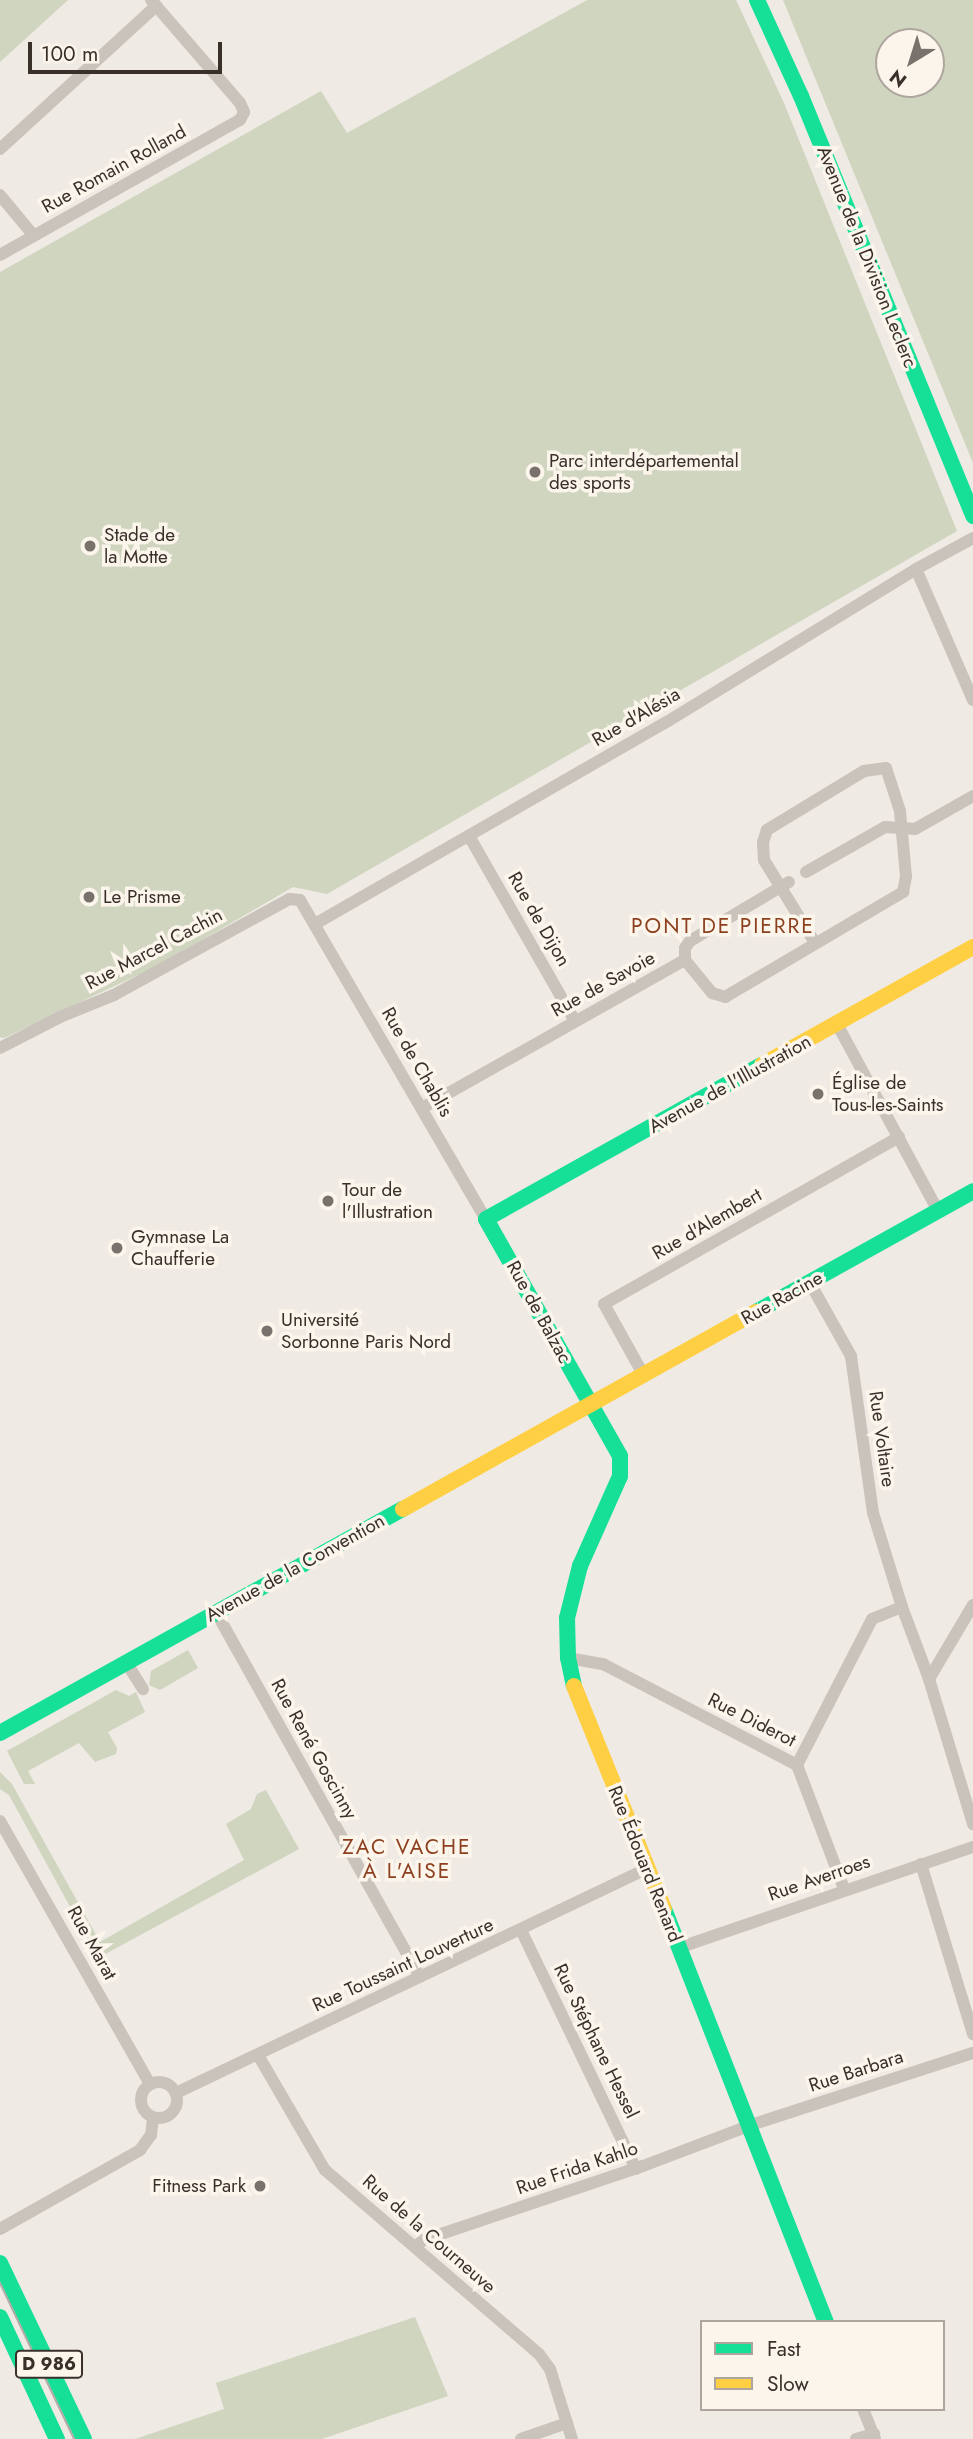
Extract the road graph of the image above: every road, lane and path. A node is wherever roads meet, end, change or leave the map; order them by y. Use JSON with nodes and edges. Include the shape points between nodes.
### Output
{"nodes":[{"id":1,"x":757,"y":0,"type":"edge"},
{"id":2,"x":153,"y":3,"type":"edge"},
{"id":3,"x":0,"y":149,"type":"edge"},
{"id":4,"x":0,"y":195,"type":"edge"},
{"id":5,"x":34,"y":236,"type":"junction"},
{"id":6,"x":0,"y":255,"type":"edge"},
{"id":7,"x":973,"y":516,"type":"edge"},
{"id":8,"x":973,"y":538,"type":"edge"},
{"id":9,"x":916,"y":569,"type":"junction"},
{"id":10,"x":973,"y":700,"type":"edge"},
{"id":11,"x":973,"y":796,"type":"edge"},
{"id":12,"x":901,"y":829,"type":"junction"},
{"id":13,"x":469,"y":836,"type":"junction"},
{"id":14,"x":806,"y":872,"type":"dead end"},
{"id":15,"x":785,"y":885,"type":"junction"},
{"id":16,"x":315,"y":924,"type":"junction"},
{"id":17,"x":815,"y":943,"type":"junction"},
{"id":18,"x":973,"y":947,"type":"edge"},
{"id":19,"x":685,"y":960,"type":"junction"},
{"id":20,"x":575,"y":1021,"type":"junction"},
{"id":21,"x":837,"y":1024,"type":"junction"},
{"id":22,"x":0,"y":1048,"type":"edge"},
{"id":23,"x":422,"y":1108,"type":"junction"},
{"id":24,"x":899,"y":1137,"type":"junction"},
{"id":25,"x":973,"y":1191,"type":"edge"},
{"id":26,"x":938,"y":1210,"type":"junction"},
{"id":27,"x":486,"y":1219,"type":"junction"},
{"id":28,"x":810,"y":1283,"type":"junction"},
{"id":29,"x":643,"y":1374,"type":"junction"},
{"id":30,"x":590,"y":1405,"type":"junction"},
{"id":31,"x":973,"y":1605,"type":"edge"},
{"id":32,"x":902,"y":1607,"type":"junction"},
{"id":33,"x":216,"y":1612,"type":"junction"},
{"id":34,"x":568,"y":1658,"type":"junction"},
{"id":35,"x":126,"y":1662,"type":"junction"},
{"id":36,"x":929,"y":1679,"type":"junction"},
{"id":37,"x":143,"y":1689,"type":"dead end"},
{"id":38,"x":0,"y":1733,"type":"edge"},
{"id":39,"x":797,"y":1765,"type":"junction"},
{"id":40,"x":0,"y":1821,"type":"edge"},
{"id":41,"x":973,"y":1824,"type":"edge"},
{"id":42,"x":973,"y":1847,"type":"edge"},
{"id":43,"x":921,"y":1864,"type":"junction"},
{"id":44,"x":646,"y":1869,"type":"junction"},
{"id":45,"x":844,"y":1889,"type":"junction"},
{"id":46,"x":521,"y":1930,"type":"junction"},
{"id":47,"x":678,"y":1948,"type":"junction"},
{"id":48,"x":420,"y":1978,"type":"junction"},
{"id":49,"x":973,"y":2034,"type":"edge"},
{"id":50,"x":973,"y":2053,"type":"edge"},
{"id":51,"x":258,"y":2055,"type":"junction"},
{"id":52,"x":150,"y":2084,"type":"junction"},
{"id":53,"x":176,"y":2093,"type":"junction"},
{"id":54,"x":153,"y":2118,"type":"junction"},
{"id":55,"x":751,"y":2125,"type":"junction"},
{"id":56,"x":636,"y":2169,"type":"junction"},
{"id":57,"x":0,"y":2229,"type":"edge"},
{"id":58,"x":417,"y":2246,"type":"junction"},
{"id":59,"x":0,"y":2263,"type":"edge"},
{"id":60,"x":0,"y":2317,"type":"edge"},
{"id":61,"x":826,"y":2320,"type":"edge"},
{"id":62,"x":864,"y":2411,"type":"edge"},
{"id":63,"x":567,"y":2423,"type":"junction"},
{"id":64,"x":874,"y":2436,"type":"edge"},
{"id":65,"x":57,"y":2439,"type":"edge"},
{"id":66,"x":84,"y":2439,"type":"edge"},
{"id":67,"x":521,"y":2439,"type":"edge"},
{"id":68,"x":572,"y":2439,"type":"edge"},
{"id":69,"x":856,"y":2439,"type":"edge"}],
"edges":[{"from":1,"to":7,"type":"street","name":"Avenue de la Division Leclerc","via":[[801,96]]},
{"from":2,"to":3,"type":"street"},
{"from":2,"to":5,"type":"street","name":"Rue Romain Rolland","via":[[240,103],[244,112],[240,120]]},
{"from":4,"to":5,"type":"street"},
{"from":5,"to":6,"type":"street","name":"Rue Romain Rolland"},
{"from":8,"to":9,"type":"street","name":"Rue d'Alésia"},
{"from":9,"to":10,"type":"street"},
{"from":9,"to":13,"type":"street","name":"Rue d'Alésia"},
{"from":11,"to":12,"type":"street","via":[[915,829]]},
{"from":12,"to":14,"type":"street","via":[[885,827]]},
{"from":12,"to":15,"type":"street","via":[[886,768],[864,771],[767,830],[764,860]]},
{"from":12,"to":17,"type":"street","via":[[906,876],[903,892]]},
{"from":13,"to":16,"type":"street","name":"Rue d'Alésia"},
{"from":13,"to":20,"type":"street","name":"Rue de Dijon"},
{"from":15,"to":17,"type":"street"},
{"from":15,"to":19,"type":"street","name":"Rue de Savoie","via":[[690,941]]},
{"from":16,"to":22,"type":"street","name":"Rue Marcel Cachin","via":[[300,900],[289,899],[114,995]]},
{"from":16,"to":23,"type":"street","name":"Rue de Chablis"},
{"from":17,"to":19,"type":"street","via":[[725,998],[712,993]]},
{"from":18,"to":21,"type":"street","name":"Avenue de l'Illustration"},
{"from":19,"to":20,"type":"street","name":"Rue de Savoie"},
{"from":20,"to":23,"type":"street","name":"Rue de Savoie"},
{"from":21,"to":24,"type":"street"},
{"from":21,"to":27,"type":"street","name":"Avenue de l'Illustration"},
{"from":23,"to":27,"type":"street","name":"Rue de Chablis"},
{"from":24,"to":26,"type":"street"},
{"from":24,"to":29,"type":"street","name":"Rue d'Alembert","via":[[604,1304]]},
{"from":25,"to":26,"type":"street","name":"Rue Racine"},
{"from":26,"to":28,"type":"street","name":"Rue Racine"},
{"from":27,"to":30,"type":"street","name":"Rue de Balzac"},
{"from":28,"to":29,"type":"street","name":"Rue Racine"},
{"from":28,"to":32,"type":"street","name":"Rue Voltaire","via":[[851,1356],[873,1513]]},
{"from":29,"to":30,"type":"street","name":"Rue Racine"},
{"from":30,"to":33,"type":"street","name":"Avenue de la Convention"},
{"from":30,"to":34,"type":"street","name":"Rue Édouard Renard","via":[[622,1466],[572,1593]]},
{"from":31,"to":36,"type":"street"},
{"from":32,"to":36,"type":"street","name":"Rue Voltaire"},
{"from":32,"to":39,"type":"street","via":[[872,1619]]},
{"from":33,"to":35,"type":"street","name":"Avenue de la Convention"},
{"from":33,"to":48,"type":"street","name":"Rue René Goscinny"},
{"from":34,"to":39,"type":"street","name":"Rue Diderot","via":[[603,1664]]},
{"from":34,"to":44,"type":"street","name":"Rue Édouard Renard","via":[[574,1687]]},
{"from":35,"to":37,"type":"street"},
{"from":35,"to":38,"type":"street","name":"Avenue de la Convention"},
{"from":36,"to":41,"type":"street","name":"Rue Voltaire"},
{"from":39,"to":45,"type":"street","name":"Rue Diderot"},
{"from":40,"to":52,"type":"street","name":"Rue Marat"},
{"from":42,"to":43,"type":"street","name":"Rue Averroes"},
{"from":43,"to":45,"type":"street","name":"Rue Averroes"},
{"from":43,"to":49,"type":"street"},
{"from":44,"to":46,"type":"street","name":"Rue Toussaint Louverture"},
{"from":44,"to":47,"type":"street","name":"Rue Édouard Renard"},
{"from":45,"to":47,"type":"street","name":"Rue Averroes"},
{"from":46,"to":48,"type":"street","name":"Rue Toussaint Louverture"},
{"from":46,"to":56,"type":"street","name":"Rue Stéphane Hessel"},
{"from":47,"to":55,"type":"street","name":"Rue Édouard Renard"},
{"from":48,"to":51,"type":"street","name":"Rue Toussaint Louverture"},
{"from":50,"to":55,"type":"street","name":"Rue Barbara"},
{"from":51,"to":53,"type":"street","name":"Rue Toussaint Louverture"},
{"from":51,"to":58,"type":"street","name":"Rue de la Courneuve","via":[[325,2170]]},
{"from":52,"to":53,"type":"street","via":[[162,2082]]},
{"from":52,"to":54,"type":"street","via":[[142,2093],[141,2105]]},
{"from":53,"to":54,"type":"street","via":[[175,2110],[165,2118]]},
{"from":54,"to":57,"type":"street","via":[[151,2135],[140,2150]]},
{"from":55,"to":56,"type":"street","name":"Rue Frida Kahlo"},
{"from":55,"to":61,"type":"street","name":"Rue Édouard Renard"},
{"from":56,"to":58,"type":"street","name":"Rue Frida Kahlo"},
{"from":58,"to":63,"type":"street","name":"Rue de la Courneuve","via":[[539,2354],[550,2369]]},
{"from":59,"to":66,"type":"street","number":"D 986"},
{"from":60,"to":65,"type":"street","number":"D 986"},
{"from":62,"to":64,"type":"street"},
{"from":63,"to":67,"type":"street"},
{"from":63,"to":68,"type":"street","name":"Rue de la Courneuve"},
{"from":64,"to":69,"type":"street"}]}
